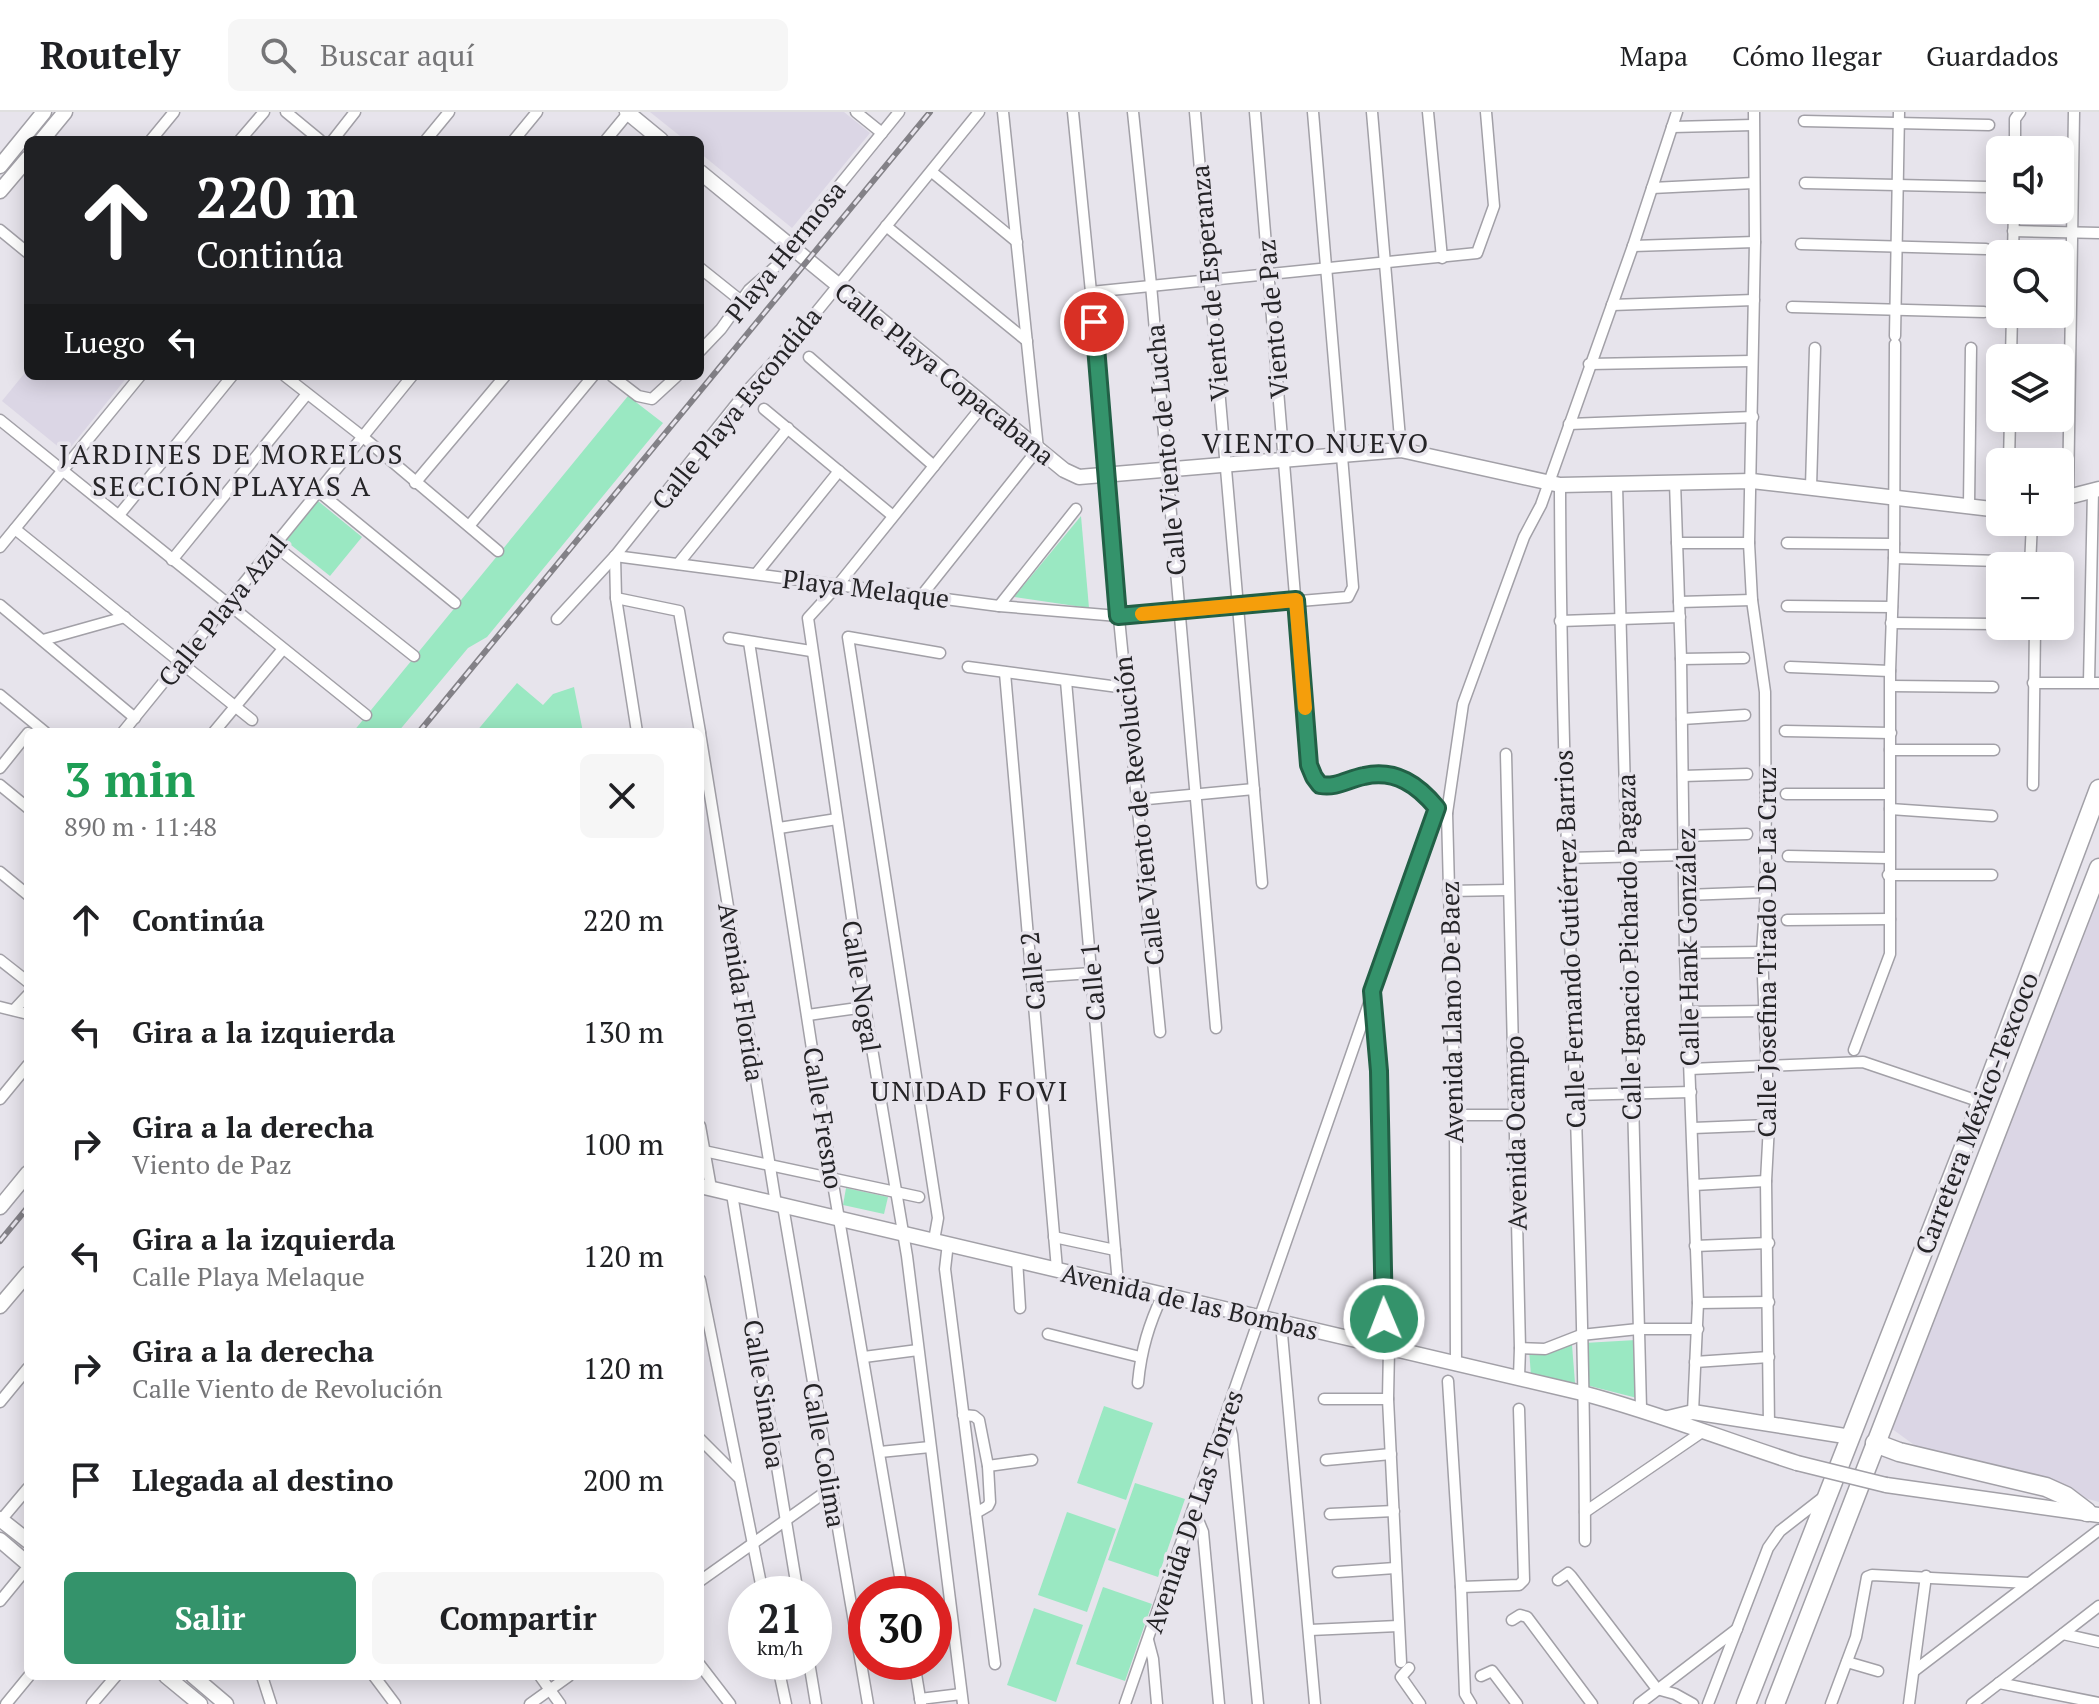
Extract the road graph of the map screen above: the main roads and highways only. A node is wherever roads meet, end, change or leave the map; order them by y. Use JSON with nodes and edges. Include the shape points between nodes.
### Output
{"nodes":[{"id":1,"x":2099,"y":789,"type":"edge"},
{"id":2,"x":2099,"y":868,"type":"edge"},
{"id":3,"x":2020,"y":999,"type":"junction"},
{"id":4,"x":2044,"y":1008,"type":"junction"},
{"id":5,"x":2011,"y":1024,"type":"junction"},
{"id":6,"x":2035,"y":1030,"type":"junction"},
{"id":7,"x":1875,"y":1443,"type":"junction"},
{"id":8,"x":2093,"y":1514,"type":"edge"},
{"id":9,"x":1746,"y":1704,"type":"edge"},
{"id":10,"x":1775,"y":1704,"type":"edge"}],
"edges":[{"from":1,"to":3,"type":"highway","name":"Carretera México-Texcoco"},
{"from":2,"to":4,"type":"highway","name":"Carretera México-Texcoco"},
{"from":3,"to":4,"type":"highway","via":[[2029,1013]]},
{"from":3,"to":5,"type":"highway","name":"Carretera México-Texcoco"},
{"from":4,"to":6,"type":"highway","name":"Carretera México-Texcoco"},
{"from":5,"to":6,"type":"highway","via":[[2025,1019]]},
{"from":5,"to":9,"type":"highway","name":"Carretera México-Texcoco"},
{"from":6,"to":7,"type":"highway","name":"Carretera México-Texcoco"},
{"from":7,"to":8,"type":"highway","via":[[2046,1487]]},
{"from":7,"to":10,"type":"highway","name":"Carretera México-Texcoco"}]}
